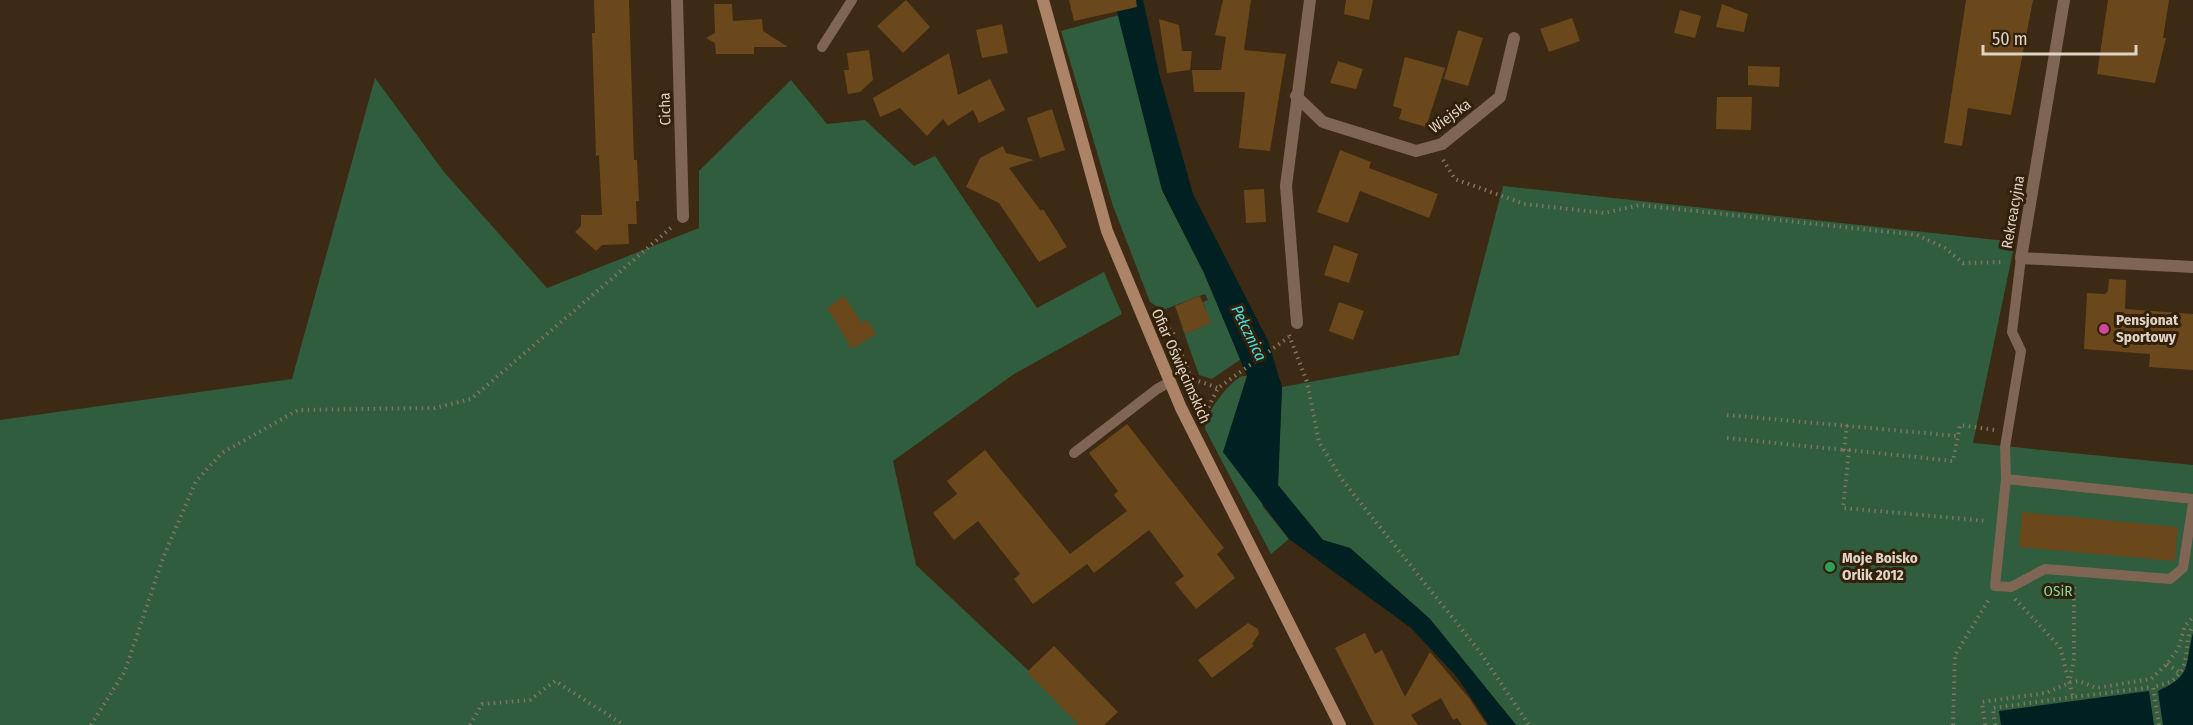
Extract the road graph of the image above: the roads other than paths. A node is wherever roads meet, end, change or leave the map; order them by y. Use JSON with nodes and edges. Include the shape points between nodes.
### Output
{"nodes":[{"id":1,"x":677,"y":0,"type":"edge"},
{"id":2,"x":852,"y":0,"type":"edge"},
{"id":3,"x":1043,"y":0,"type":"edge"},
{"id":4,"x":1310,"y":0,"type":"edge"},
{"id":5,"x":2064,"y":0,"type":"edge"},
{"id":6,"x":1514,"y":38,"type":"dead end"},
{"id":7,"x":822,"y":47,"type":"dead end"},
{"id":8,"x":1296,"y":96,"type":"junction"},
{"id":9,"x":683,"y":217,"type":"road end"},
{"id":10,"x":2021,"y":258,"type":"junction"},
{"id":11,"x":2193,"y":267,"type":"edge"},
{"id":12,"x":1297,"y":323,"type":"dead end"},
{"id":13,"x":1170,"y":382,"type":"junction"},
{"id":14,"x":1074,"y":453,"type":"dead end"},
{"id":15,"x":2006,"y":479,"type":"junction"},
{"id":16,"x":2193,"y":501,"type":"edge"},
{"id":17,"x":1340,"y":725,"type":"edge"}],
"edges":[{"from":1,"to":9,"type":"street","name":"Cicha"},
{"from":2,"to":7,"type":"lane"},
{"from":3,"to":13,"type":"street","name":"Ofiar Oświęcimskich","via":[[1107,231]]},
{"from":4,"to":8,"type":"street"},
{"from":5,"to":10,"type":"street","name":"Rekreacyjna"},
{"from":6,"to":8,"type":"street","name":"Wiejska","via":[[1500,97],[1436,146],[1416,151],[1323,122]]},
{"from":8,"to":12,"type":"street","via":[[1286,186]]},
{"from":10,"to":11,"type":"street","name":"Rekreacyjna"},
{"from":10,"to":15,"type":"lane","via":[[2012,332],[2021,351],[2005,447]]},
{"from":13,"to":14,"type":"lane"},
{"from":13,"to":17,"type":"street","name":"Ofiar Oświęcimskich"},
{"from":15,"to":16,"type":"lane"},
{"from":15,"to":16,"type":"lane","via":[[1995,586],[2011,587],[2045,569],[2170,579],[2183,568]]}]}
